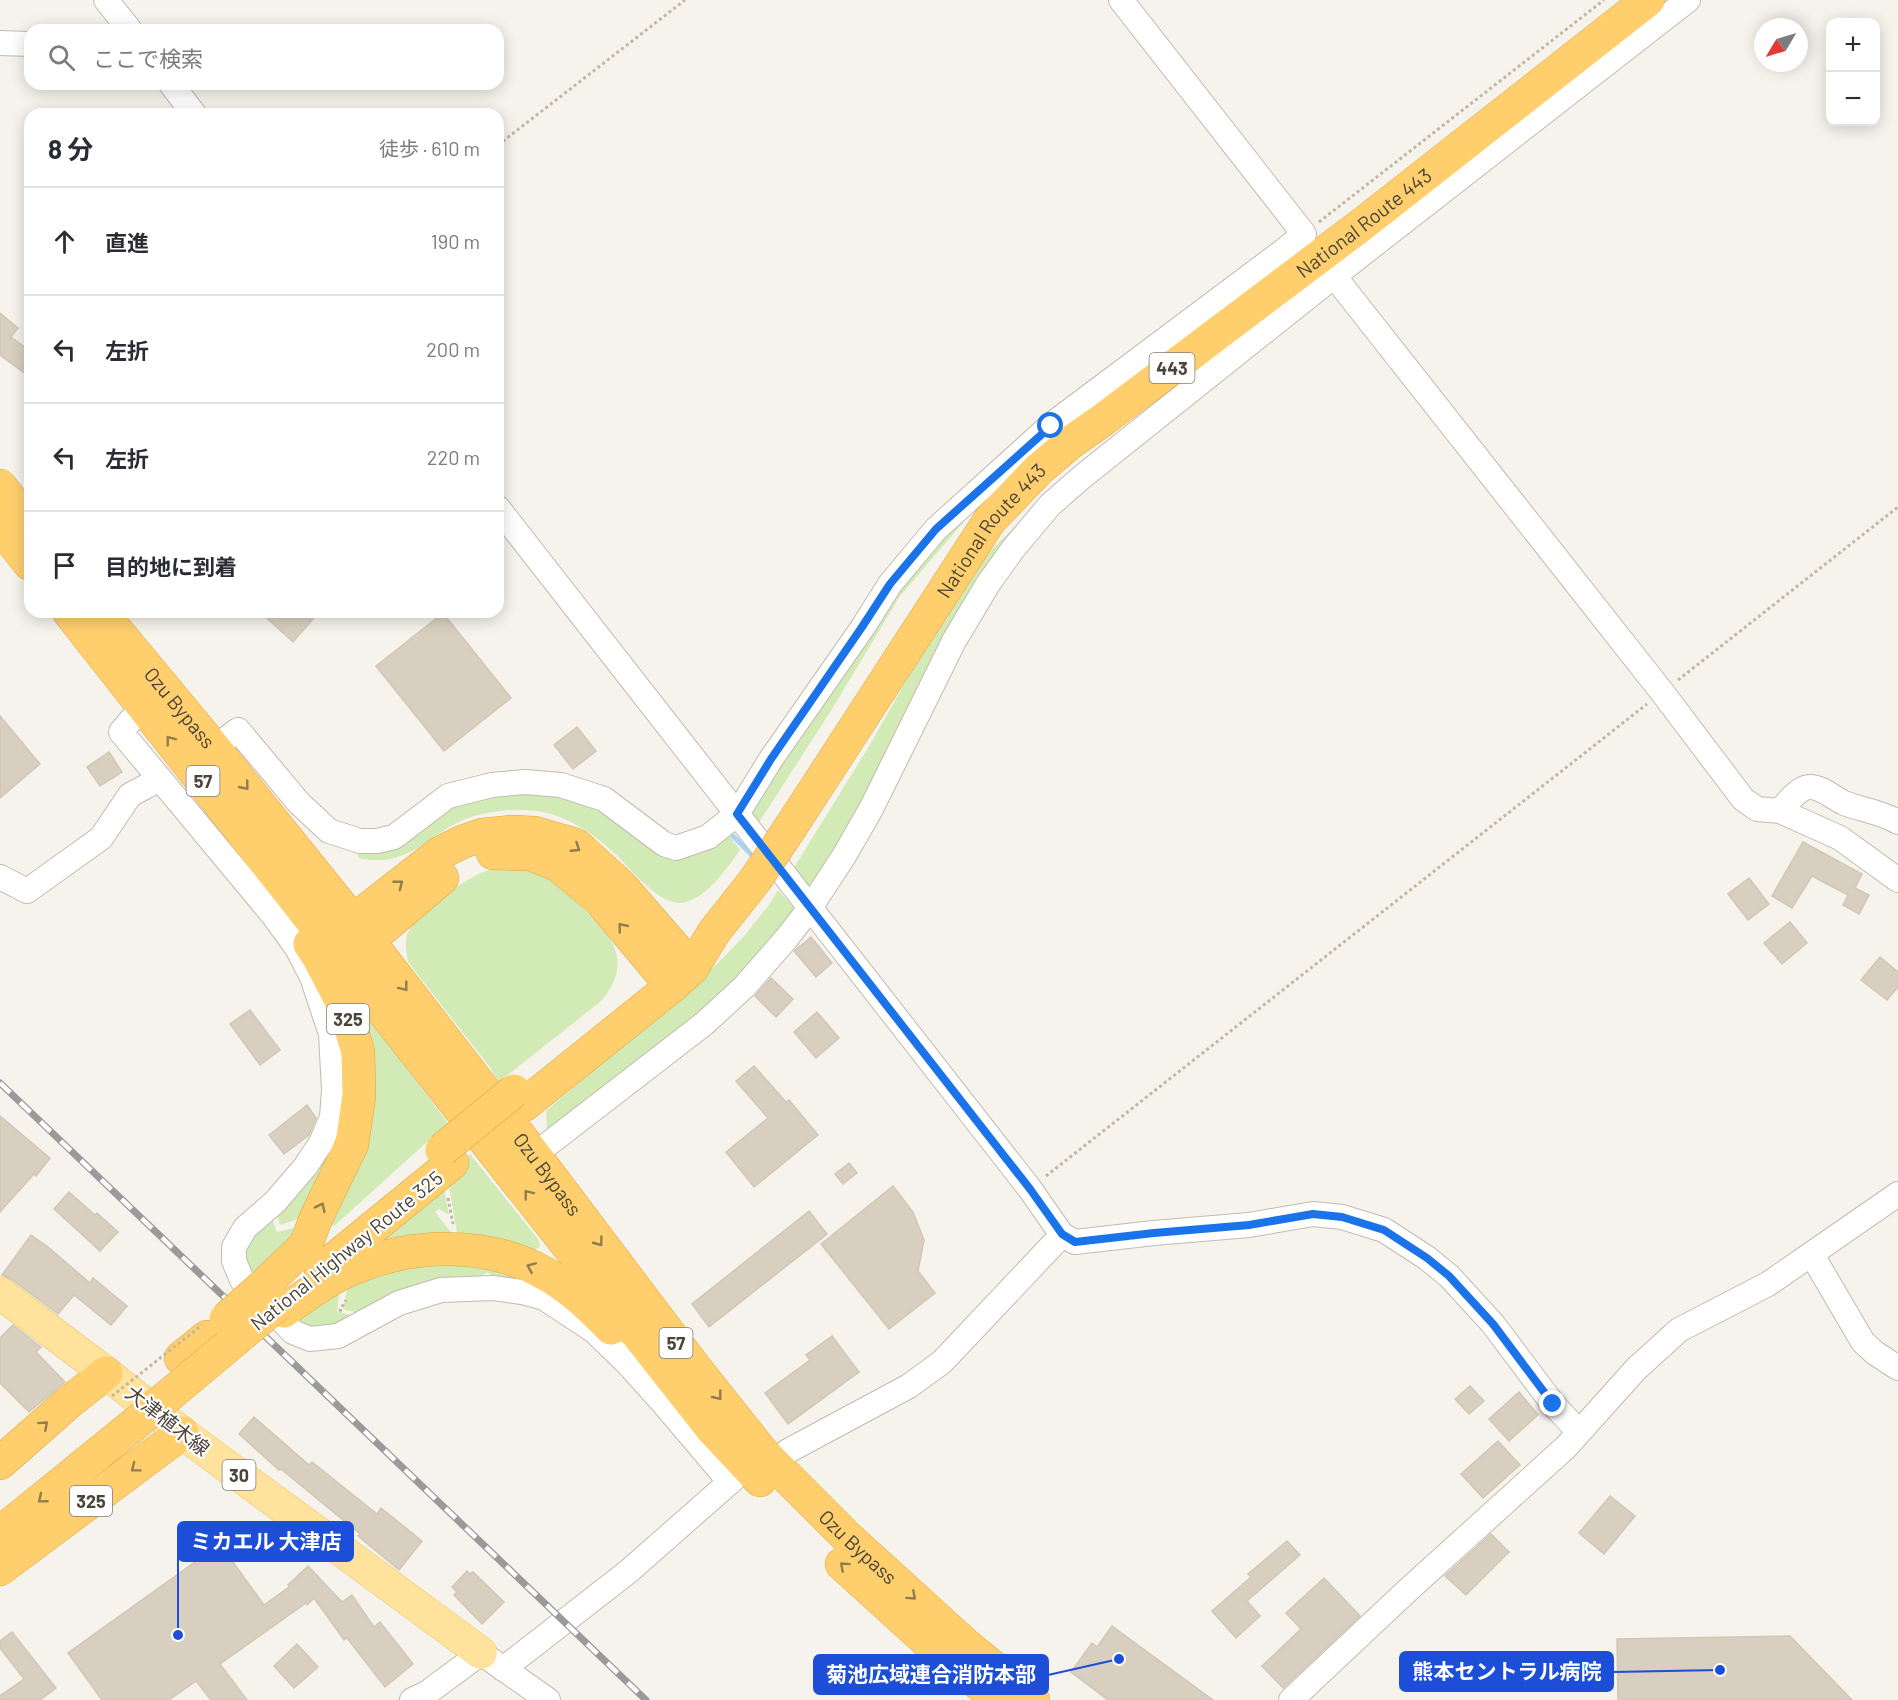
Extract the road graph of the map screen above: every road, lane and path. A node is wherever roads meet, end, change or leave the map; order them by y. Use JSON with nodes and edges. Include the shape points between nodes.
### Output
{"nodes":[{"id":1,"x":106,"y":0,"type":"edge"},
{"id":2,"x":685,"y":0,"type":"edge"},
{"id":3,"x":1121,"y":0,"type":"edge"},
{"id":4,"x":1604,"y":0,"type":"edge"},
{"id":5,"x":1647,"y":0,"type":"edge"},
{"id":6,"x":1688,"y":0,"type":"edge"},
{"id":7,"x":121,"y":24,"type":"edge"},
{"id":8,"x":0,"y":43,"type":"edge"},
{"id":9,"x":24,"y":44,"type":"edge"},
{"id":10,"x":176,"y":90,"type":"edge"},
{"id":11,"x":189,"y":108,"type":"edge"},
{"id":12,"x":504,"y":141,"type":"edge"},
{"id":13,"x":1304,"y":234,"type":"junction"},
{"id":14,"x":1334,"y":276,"type":"junction"},
{"id":15,"x":0,"y":486,"type":"edge"},
{"id":16,"x":1898,"y":507,"type":"edge"},
{"id":17,"x":24,"y":516,"type":"edge"},
{"id":18,"x":504,"y":516,"type":"edge"},
{"id":19,"x":0,"y":526,"type":"edge"},
{"id":20,"x":24,"y":556,"type":"edge"},
{"id":21,"x":74,"y":618,"type":"edge"},
{"id":22,"x":105,"y":618,"type":"edge"},
{"id":23,"x":1662,"y":692,"type":"junction"},
{"id":24,"x":143,"y":706,"type":"junction"},
{"id":25,"x":203,"y":758,"type":"junction"},
{"id":26,"x":160,"y":779,"type":"junction"},
{"id":27,"x":1780,"y":811,"type":"junction"},
{"id":28,"x":737,"y":814,"type":"junction"},
{"id":29,"x":1898,"y":822,"type":"edge"},
{"id":30,"x":0,"y":877,"type":"edge"},
{"id":31,"x":1898,"y":880,"type":"edge"},
{"id":32,"x":810,"y":908,"type":"junction"},
{"id":33,"x":360,"y":931,"type":"junction"},
{"id":34,"x":336,"y":951,"type":"junction"},
{"id":35,"x":676,"y":969,"type":"junction"},
{"id":36,"x":534,"y":1155,"type":"junction"},
{"id":37,"x":447,"y":1167,"type":"junction"},
{"id":38,"x":1030,"y":1189,"type":"junction"},
{"id":39,"x":1898,"y":1194,"type":"edge"},
{"id":40,"x":455,"y":1230,"type":"dead end"},
{"id":41,"x":1062,"y":1234,"type":"junction"},
{"id":42,"x":1812,"y":1255,"type":"junction"},
{"id":43,"x":0,"y":1293,"type":"edge"},
{"id":44,"x":273,"y":1298,"type":"junction"},
{"id":45,"x":211,"y":1338,"type":"junction"},
{"id":46,"x":1898,"y":1368,"type":"edge"},
{"id":47,"x":119,"y":1400,"type":"junction"},
{"id":48,"x":713,"y":1430,"type":"junction"},
{"id":49,"x":182,"y":1432,"type":"junction"},
{"id":50,"x":1579,"y":1432,"type":"junction"},
{"id":51,"x":0,"y":1463,"type":"edge"},
{"id":52,"x":753,"y":1466,"type":"junction"},
{"id":53,"x":0,"y":1504,"type":"edge"},
{"id":54,"x":0,"y":1533,"type":"edge"},
{"id":55,"x":0,"y":1569,"type":"edge"},
{"id":56,"x":492,"y":1661,"type":"junction"},
{"id":57,"x":412,"y":1700,"type":"edge"},
{"id":58,"x":548,"y":1700,"type":"edge"},
{"id":59,"x":1000,"y":1700,"type":"edge"},
{"id":60,"x":1033,"y":1700,"type":"edge"},
{"id":61,"x":1291,"y":1700,"type":"edge"}],
"edges":[{"from":1,"to":7,"type":"street"},
{"from":2,"to":12,"type":"path"},
{"from":3,"to":13,"type":"street"},
{"from":4,"to":13,"type":"path"},
{"from":5,"to":35,"type":"highway","name":"National Route 443","number":"443","bridge":true,"via":[[1360,226],[1039,469],[990,520],[756,879],[714,932]]},
{"from":6,"to":14,"type":"street"},
{"from":8,"to":9,"type":"street"},
{"from":10,"to":11,"type":"street"},
{"from":13,"to":28,"type":"street","via":[[1051,426],[936,529],[890,584]]},
{"from":14,"to":23,"type":"street"},
{"from":14,"to":32,"type":"street","via":[[1082,477],[1050,505],[1013,549],[954,640],[871,809]]},
{"from":15,"to":17,"type":"highway"},
{"from":16,"to":23,"type":"path"},
{"from":18,"to":28,"type":"street"},
{"from":19,"to":20,"type":"highway"},
{"from":21,"to":24,"type":"highway","name":"Ozu Bypass","number":"57"},
{"from":22,"to":25,"type":"highway","name":"Ozu Bypass","number":"57"},
{"from":23,"to":27,"type":"street","via":[[1743,799],[1757,809]]},
{"from":23,"to":38,"type":"path"},
{"from":25,"to":24,"type":"highway","name":"Ozu Bypass","number":"57","one_way":true},
{"from":24,"to":26,"type":"street","via":[[121,732]]},
{"from":25,"to":28,"type":"street","via":[[238,730],[298,803],[329,831],[360,841],[394,837],[448,796],[510,782],[561,785],[604,799],[664,844],[676,848],[708,837]]},
{"from":25,"to":33,"type":"highway","name":"Ozu Bypass","number":"57","one_way":true},
{"from":25,"to":34,"type":"highway","name":"Ozu Bypass","number":"57"},
{"from":44,"to":25,"type":"highway","number":"325","one_way":true,"via":[[306,1245],[352,1144],[359,1096],[358,1052],[345,1008],[318,956],[274,892],[200,798]]},
{"from":26,"to":30,"type":"street","via":[[130,795],[101,838],[27,891]]},
{"from":26,"to":52,"type":"street","via":[[297,948],[312,977],[331,1034],[332,1117],[305,1167],[275,1202],[245,1228],[234,1246],[234,1261],[242,1280],[293,1332],[310,1339],[338,1336],[399,1303],[441,1290],[493,1288],[544,1298],[594,1331],[664,1404]]},
{"from":27,"to":29,"type":"street","via":[[1809,787]]},
{"from":27,"to":31,"type":"street","via":[[1840,838]]},
{"from":28,"to":32,"type":"street"},
{"from":32,"to":36,"type":"street","via":[[745,986],[705,1023]]},
{"from":32,"to":38,"type":"street"},
{"from":33,"to":34,"type":"highway"},
{"from":33,"to":35,"type":"highway","via":[[464,865],[494,853],[530,855],[558,865]]},
{"from":33,"to":36,"type":"highway","name":"Ozu Bypass","number":"57","one_way":true},
{"from":48,"to":34,"type":"highway","name":"Ozu Bypass","number":"57","one_way":true},
{"from":35,"to":37,"type":"highway","name":"National Highway Route 325","number":"325","via":[[519,1098]]},
{"from":36,"to":52,"type":"highway","name":"Ozu Bypass","number":"57","one_way":true,"via":[[692,1364]]},
{"from":37,"to":40,"type":"path"},
{"from":37,"to":44,"type":"highway","name":"National Highway Route 325","number":"325"},
{"from":38,"to":41,"type":"street"},
{"from":39,"to":42,"type":"street"},
{"from":41,"to":50,"type":"street","via":[[1075,1242],[1249,1225],[1313,1214],[1342,1217],[1384,1230],[1449,1276],[1493,1324]]},
{"from":41,"to":52,"type":"street","via":[[928,1374],[788,1451]]},
{"from":42,"to":46,"type":"street","via":[[1863,1342]]},
{"from":42,"to":50,"type":"street","via":[[1768,1284],[1678,1330]]},
{"from":43,"to":47,"type":"main road","name":"大津植木線","number":"30"},
{"from":44,"to":45,"type":"highway","name":"National Highway Route 325","number":"325","bridge":true},
{"from":48,"to":44,"type":"highway","number":"57","one_way":true,"via":[[682,1410],[581,1298],[544,1273],[506,1257],[435,1248],[394,1255],[353,1268],[303,1297]]},
{"from":45,"to":47,"type":"highway","name":"National Highway Route 325","number":"325","bridge":true},
{"from":45,"to":47,"type":"path","bridge":true},
{"from":47,"to":49,"type":"main road","name":"大津植木線","number":"30"},
{"from":51,"to":47,"type":"highway","number":"325","one_way":true,"via":[[68,1403]]},
{"from":47,"to":53,"type":"highway","name":"National Highway Route 325","number":"325"},
{"from":47,"to":54,"type":"highway","name":"National Highway Route 325","number":"325","one_way":true},
{"from":48,"to":52,"type":"highway","name":"Ozu Bypass","number":"57"},
{"from":49,"to":55,"type":"highway","number":"325","one_way":true},
{"from":49,"to":56,"type":"main road","name":"大津植木線","number":"30"},
{"from":50,"to":61,"type":"street"},
{"from":52,"to":56,"type":"street","via":[[629,1571]]},
{"from":59,"to":52,"type":"highway","name":"Ozu Bypass","number":"57","one_way":true,"via":[[951,1662],[826,1549]]},
{"from":52,"to":60,"type":"highway","name":"Ozu Bypass","number":"57","one_way":true,"via":[[846,1536]]},
{"from":56,"to":57,"type":"street"},
{"from":56,"to":58,"type":"street"}]}
